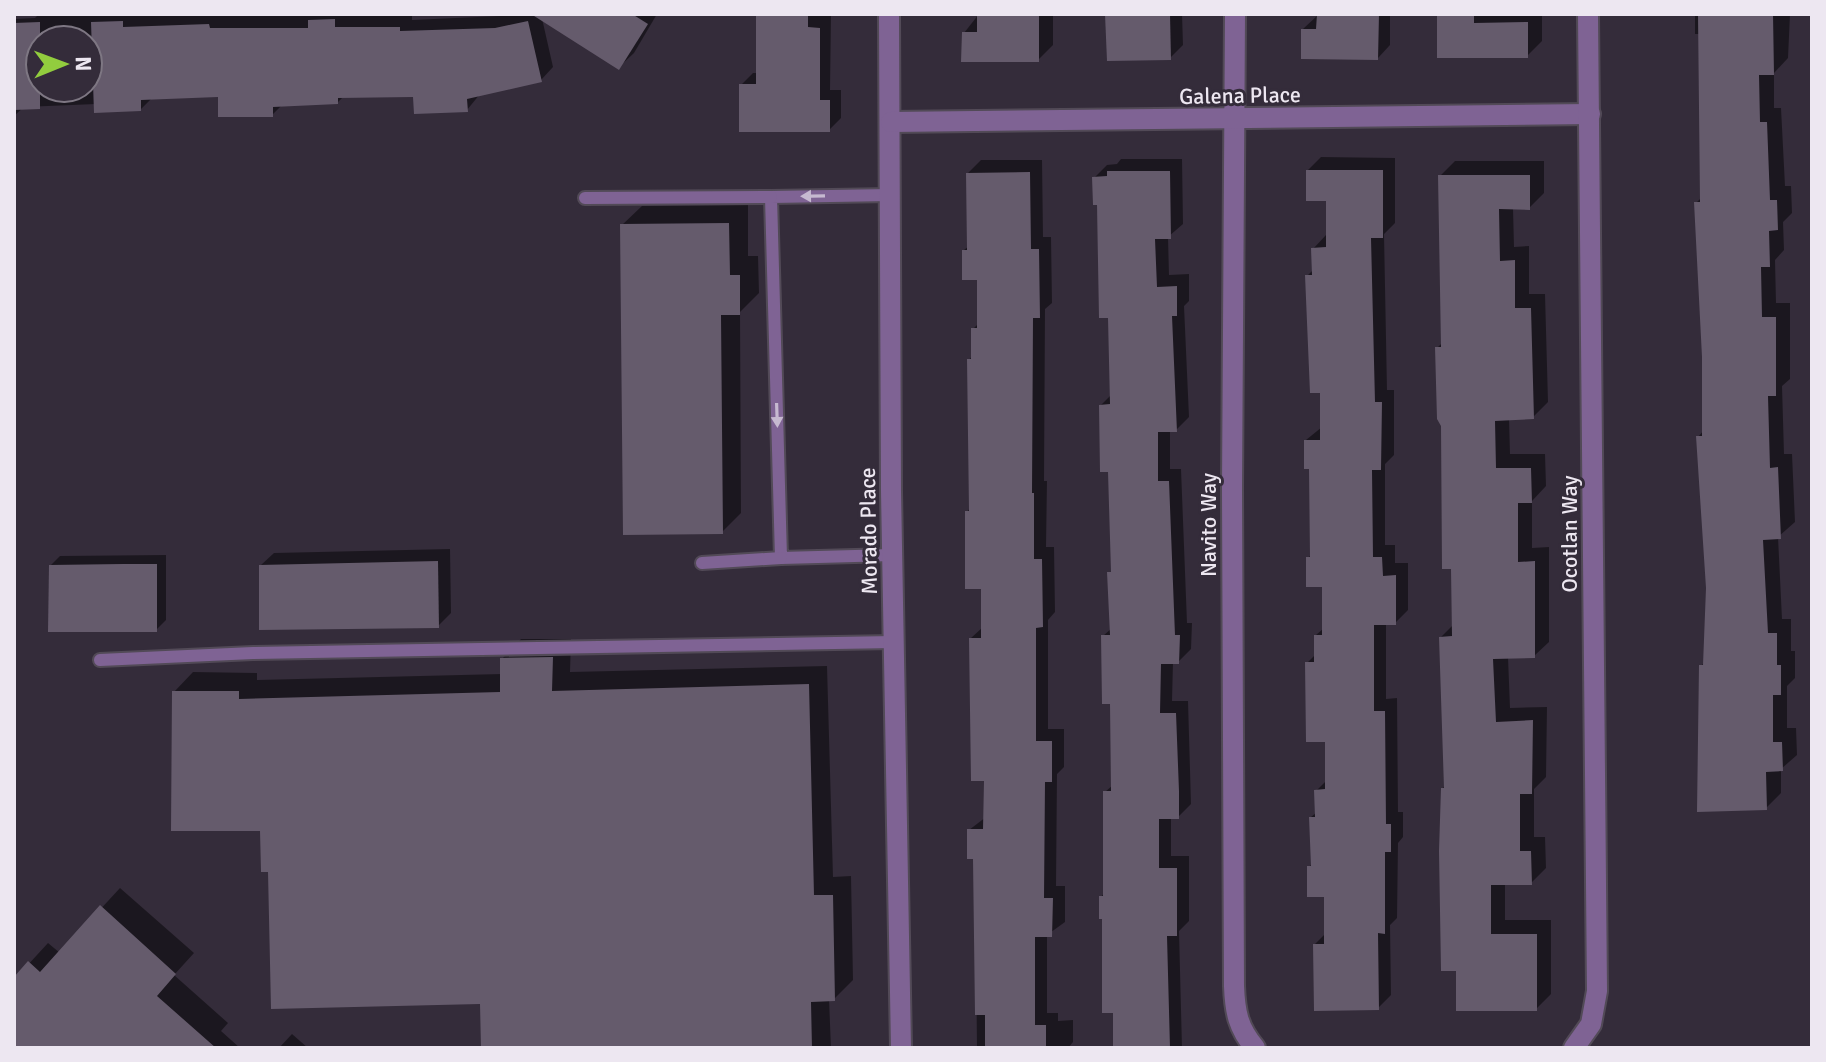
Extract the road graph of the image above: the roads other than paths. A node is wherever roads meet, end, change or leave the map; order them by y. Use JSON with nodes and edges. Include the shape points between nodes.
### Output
{"nodes":[{"id":1,"x":889,"y":14,"type":"edge"},
{"id":2,"x":1235,"y":14,"type":"edge"},
{"id":3,"x":1588,"y":14,"type":"edge"},
{"id":4,"x":1590,"y":114,"type":"junction"},
{"id":5,"x":1236,"y":119,"type":"junction"},
{"id":6,"x":891,"y":122,"type":"junction"},
{"id":7,"x":891,"y":195,"type":"junction"},
{"id":8,"x":771,"y":197,"type":"junction"},
{"id":9,"x":585,"y":198,"type":"dead end"},
{"id":10,"x":892,"y":555,"type":"junction"},
{"id":11,"x":781,"y":558,"type":"junction"},
{"id":12,"x":702,"y":563,"type":"dead end"},
{"id":13,"x":894,"y":642,"type":"junction"},
{"id":14,"x":100,"y":660,"type":"dead end"},
{"id":15,"x":1249,"y":1041,"type":"edge"},
{"id":16,"x":901,"y":1048,"type":"edge"},
{"id":17,"x":1574,"y":1048,"type":"edge"}],
"edges":[{"from":1,"to":6,"type":"street","name":"Morado Place"},
{"from":2,"to":5,"type":"street","name":"Navito Way"},
{"from":3,"to":4,"type":"street","name":"Ocotlan Way"},
{"from":4,"to":5,"type":"street","name":"Galena Place"},
{"from":4,"to":17,"type":"street","name":"Ocotlan Way","via":[[1597,991],[1591,1024]]},
{"from":5,"to":6,"type":"street","name":"Galena Place"},
{"from":5,"to":15,"type":"street","name":"Navito Way","via":[[1234,986],[1235,1015]]},
{"from":6,"to":7,"type":"street","name":"Morado Place"},
{"from":7,"to":8,"type":"lane","one_way":true},
{"from":7,"to":10,"type":"street","name":"Morado Place"},
{"from":8,"to":9,"type":"lane"},
{"from":8,"to":11,"type":"lane","one_way":true},
{"from":10,"to":11,"type":"lane"},
{"from":10,"to":13,"type":"street","name":"Morado Place"},
{"from":11,"to":12,"type":"lane"},
{"from":13,"to":14,"type":"lane"},
{"from":13,"to":16,"type":"street","name":"Morado Place"}]}
